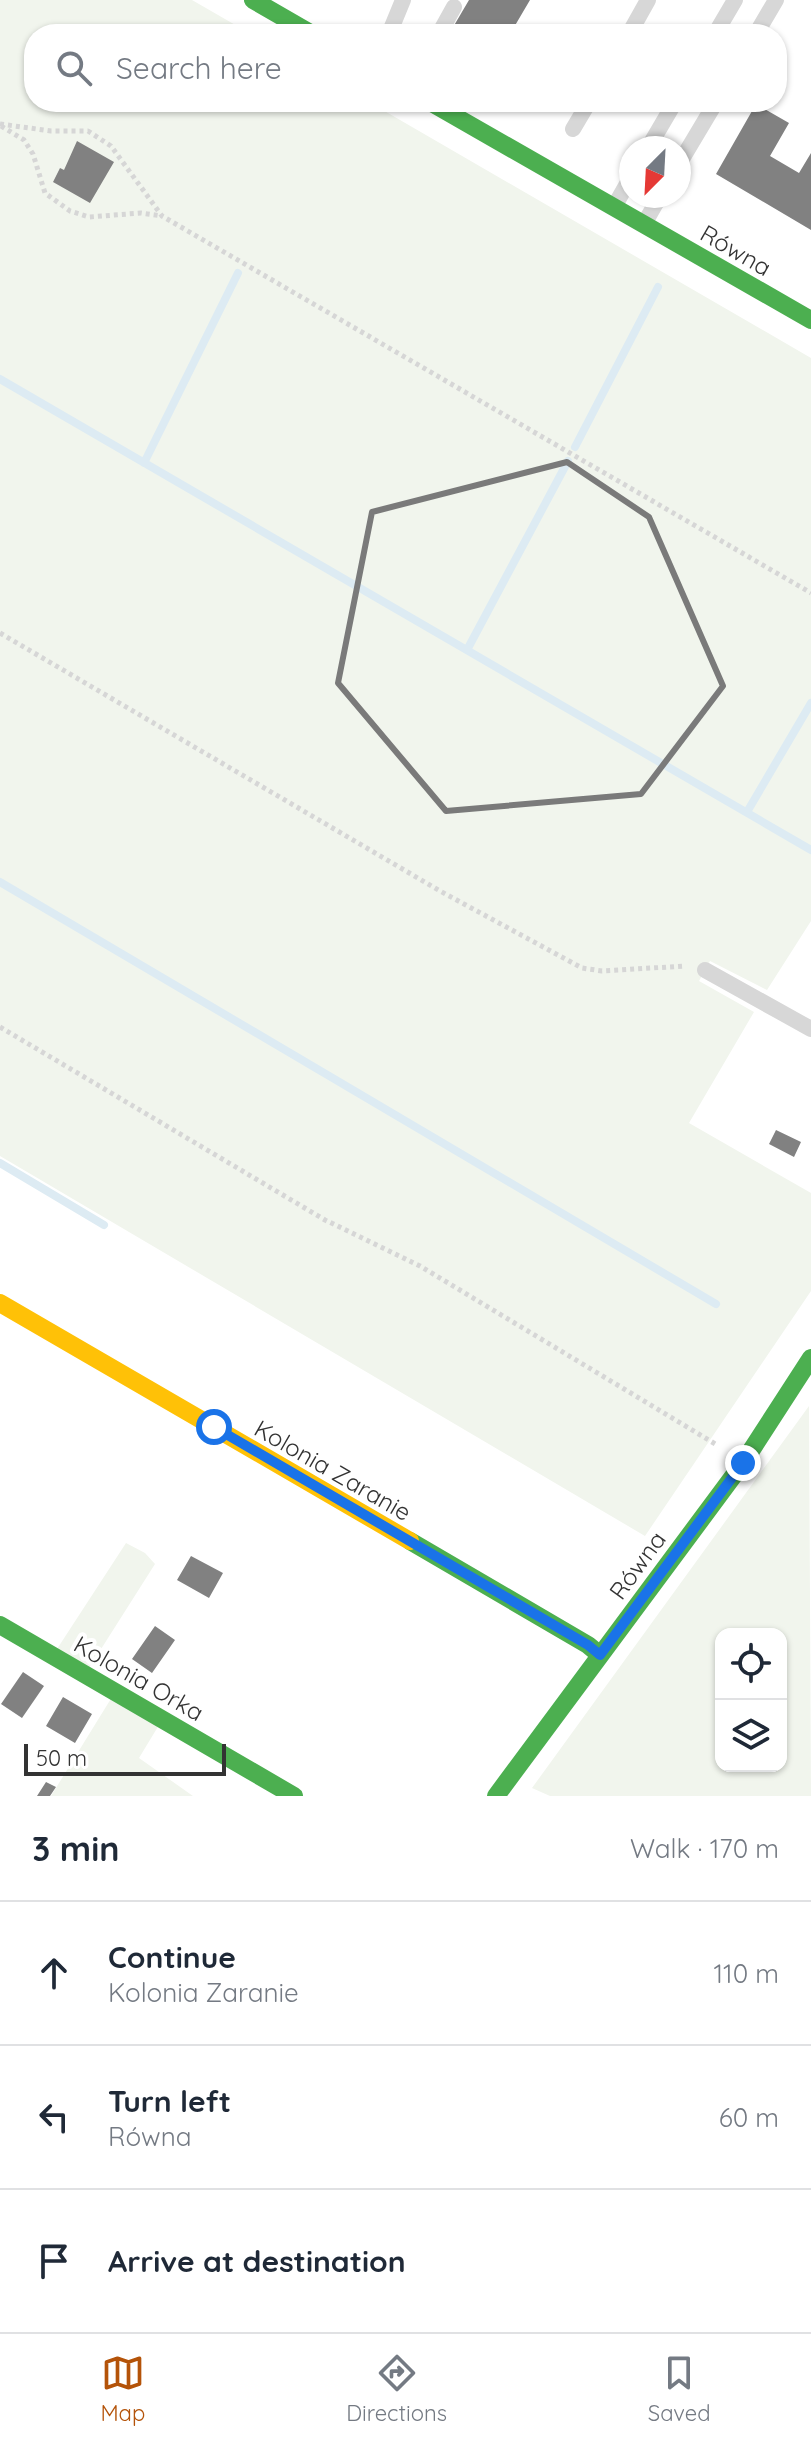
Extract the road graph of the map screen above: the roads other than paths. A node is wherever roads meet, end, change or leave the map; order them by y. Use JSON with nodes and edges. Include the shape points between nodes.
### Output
{"nodes":[{"id":1,"x":253,"y":0,"type":"edge"},
{"id":2,"x":403,"y":0,"type":"edge"},
{"id":3,"x":648,"y":0,"type":"edge"},
{"id":4,"x":735,"y":0,"type":"edge"},
{"id":5,"x":776,"y":0,"type":"edge"},
{"id":6,"x":454,"y":7,"type":"dead end"},
{"id":7,"x":295,"y":24,"type":"edge"},
{"id":8,"x":393,"y":24,"type":"edge"},
{"id":9,"x":445,"y":24,"type":"edge"},
{"id":10,"x":635,"y":24,"type":"edge"},
{"id":11,"x":721,"y":24,"type":"edge"},
{"id":12,"x":762,"y":24,"type":"edge"},
{"id":13,"x":447,"y":112,"type":"edge"},
{"id":14,"x":583,"y":112,"type":"edge"},
{"id":15,"x":669,"y":112,"type":"edge"},
{"id":16,"x":710,"y":112,"type":"edge"},
{"id":17,"x":573,"y":129,"type":"dead end"},
{"id":18,"x":655,"y":136,"type":"edge"},
{"id":19,"x":691,"y":144,"type":"edge"},
{"id":20,"x":619,"y":198,"type":"edge"},
{"id":21,"x":613,"y":208,"type":"junction"},
{"id":22,"x":653,"y":208,"type":"edge"},
{"id":23,"x":643,"y":225,"type":"junction"},
{"id":24,"x":811,"y":320,"type":"edge"},
{"id":25,"x":705,"y":970,"type":"road end"},
{"id":26,"x":811,"y":1029,"type":"edge"},
{"id":27,"x":0,"y":1303,"type":"edge"},
{"id":28,"x":811,"y":1358,"type":"edge"},
{"id":29,"x":0,"y":1625,"type":"edge"},
{"id":30,"x":600,"y":1655,"type":"junction"},
{"id":31,"x":294,"y":1796,"type":"edge"},
{"id":32,"x":496,"y":1796,"type":"edge"}],
"edges":[{"from":1,"to":7,"type":"street"},
{"from":2,"to":8,"type":"lane"},
{"from":3,"to":10,"type":"lane"},
{"from":4,"to":11,"type":"lane"},
{"from":5,"to":12,"type":"lane"},
{"from":6,"to":9,"type":"lane"},
{"from":13,"to":21,"type":"street","name":"Równa"},
{"from":14,"to":17,"type":"lane"},
{"from":15,"to":18,"type":"lane"},
{"from":16,"to":19,"type":"lane"},
{"from":20,"to":21,"type":"lane"},
{"from":21,"to":23,"type":"street","name":"Równa"},
{"from":22,"to":23,"type":"lane"},
{"from":23,"to":24,"type":"street","name":"Równa"},
{"from":25,"to":26,"type":"lane"},
{"from":27,"to":30,"type":"street","name":"Kolonia Zaranie"},
{"from":28,"to":30,"type":"street","name":"Równa","via":[[743,1463]]},
{"from":29,"to":31,"type":"street","name":"Kolonia Orka"},
{"from":30,"to":32,"type":"street","name":"Równa"}]}
